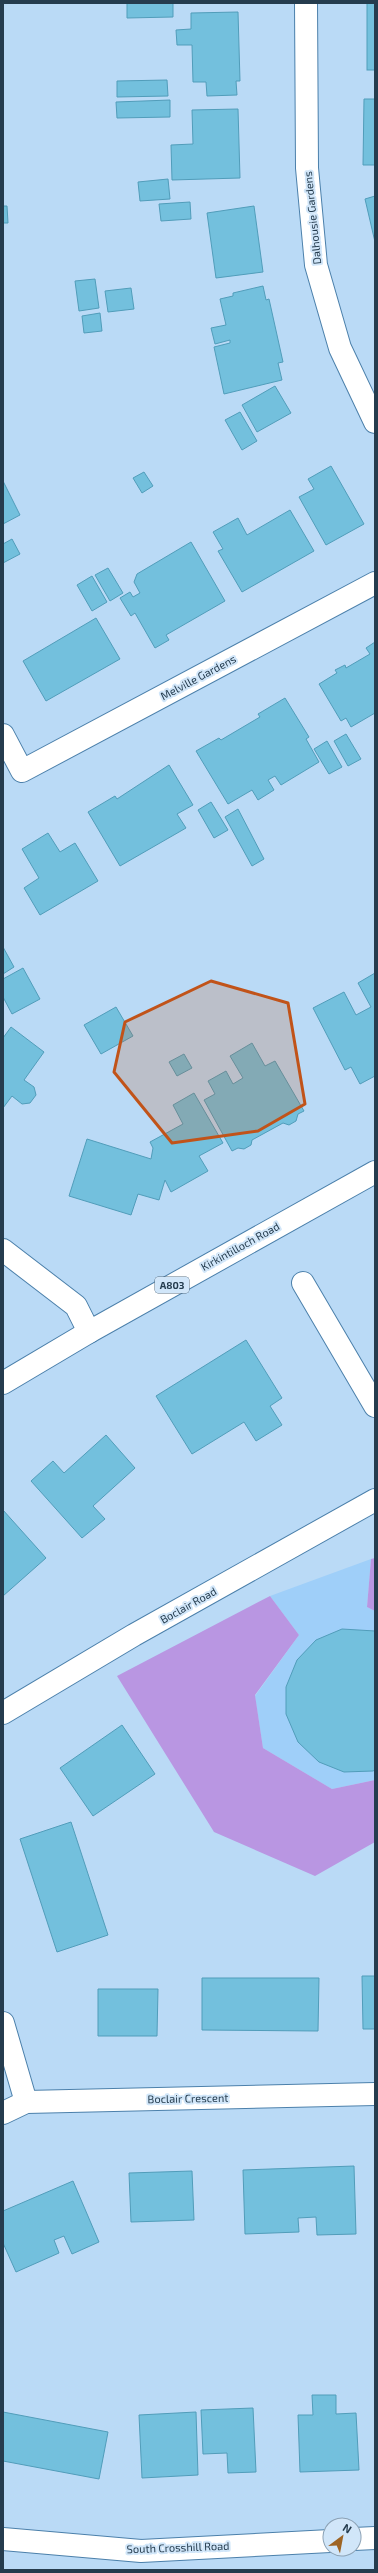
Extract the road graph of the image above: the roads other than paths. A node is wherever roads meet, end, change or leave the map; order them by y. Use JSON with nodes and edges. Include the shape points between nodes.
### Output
{"nodes":[{"id":1,"x":306,"y":3,"type":"edge"},
{"id":2,"x":375,"y":422,"type":"edge"},
{"id":3,"x":375,"y":583,"type":"edge"},
{"id":4,"x":3,"y":735,"type":"edge"},
{"id":5,"x":375,"y":1172,"type":"edge"},
{"id":6,"x":3,"y":1250,"type":"edge"},
{"id":7,"x":303,"y":1282,"type":"dead end"},
{"id":8,"x":89,"y":1332,"type":"junction"},
{"id":9,"x":3,"y":1383,"type":"edge"},
{"id":10,"x":375,"y":1406,"type":"edge"},
{"id":11,"x":375,"y":1500,"type":"edge"},
{"id":12,"x":3,"y":1713,"type":"edge"},
{"id":13,"x":3,"y":2023,"type":"edge"},
{"id":14,"x":375,"y":2094,"type":"edge"},
{"id":15,"x":26,"y":2102,"type":"junction"},
{"id":16,"x":3,"y":2112,"type":"edge"},
{"id":17,"x":375,"y":2538,"type":"edge"},
{"id":18,"x":3,"y":2539,"type":"edge"},
{"id":19,"x":362,"y":2539,"type":"edge"},
{"id":20,"x":322,"y":2541,"type":"edge"}],
"edges":[{"from":1,"to":2,"type":"street","name":"Dalhousie Gardens","via":[[307,168],[316,265],[340,348]]},
{"from":3,"to":4,"type":"street","name":"Melville Gardens","via":[[22,771]]},
{"from":5,"to":8,"type":"street","name":"Kirkintilloch Road","number":"A803"},
{"from":6,"to":8,"type":"street","via":[[76,1306]]},
{"from":7,"to":10,"type":"street"},
{"from":8,"to":9,"type":"street","name":"Kirkintilloch Road","number":"A803"},
{"from":11,"to":12,"type":"street","name":"Boclair Road"},
{"from":13,"to":15,"type":"street"},
{"from":14,"to":15,"type":"street","name":"Boclair Crescent"},
{"from":15,"to":16,"type":"street","name":"Boclair Crescent"},
{"from":17,"to":19,"type":"street"},
{"from":18,"to":20,"type":"street","name":"South Crosshill Road","via":[[141,2551]]}]}
